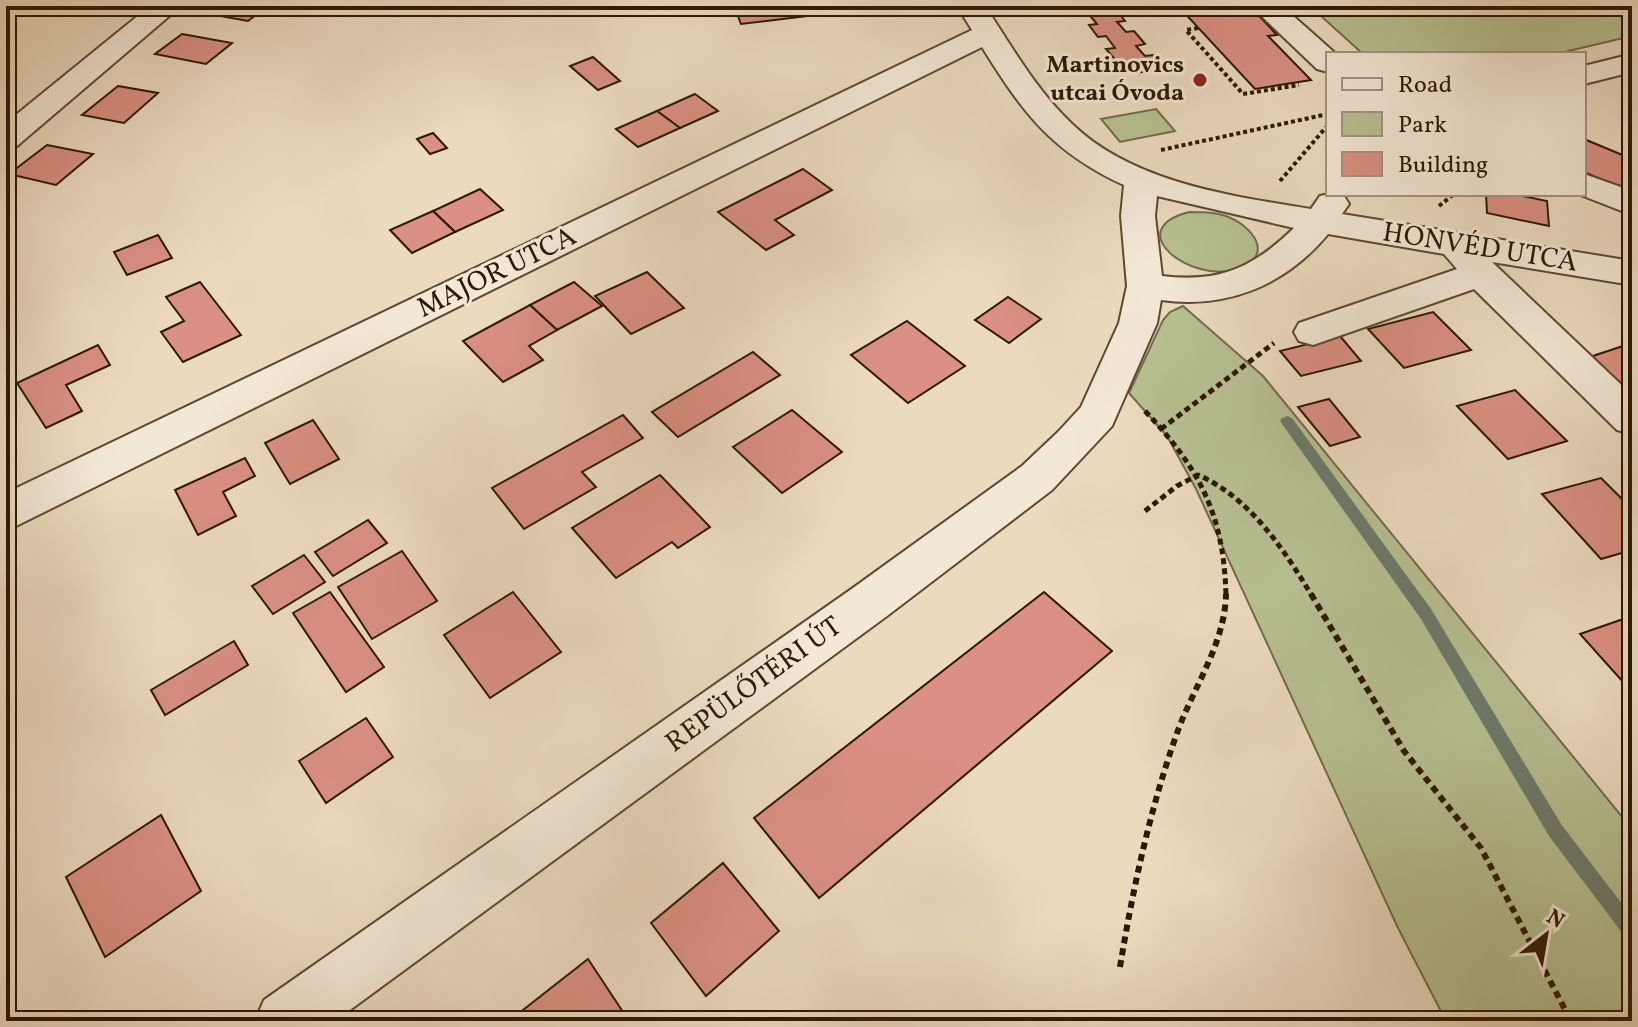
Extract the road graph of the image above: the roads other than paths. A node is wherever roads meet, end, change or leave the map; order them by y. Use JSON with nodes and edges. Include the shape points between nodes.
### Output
{"nodes":[{"id":1,"x":167,"y":6,"type":"edge"},
{"id":2,"x":971,"y":6,"type":"edge"},
{"id":3,"x":1265,"y":6,"type":"edge"},
{"id":4,"x":988,"y":33,"type":"junction"},
{"id":5,"x":1326,"y":61,"type":"edge"},
{"id":6,"x":1632,"y":63,"type":"edge"},
{"id":7,"x":1586,"y":74,"type":"edge"},
{"id":8,"x":6,"y":139,"type":"edge"},
{"id":9,"x":1141,"y":180,"type":"junction"},
{"id":10,"x":1586,"y":185,"type":"edge"},
{"id":11,"x":1632,"y":204,"type":"edge"},
{"id":12,"x":1328,"y":208,"type":"edge"},
{"id":13,"x":1456,"y":245,"type":"junction"},
{"id":14,"x":1482,"y":273,"type":"junction"},
{"id":15,"x":1632,"y":273,"type":"edge"},
{"id":16,"x":1145,"y":286,"type":"junction"},
{"id":17,"x":1313,"y":332,"type":"dead end"},
{"id":18,"x":1632,"y":419,"type":"edge"},
{"id":19,"x":6,"y":513,"type":"edge"},
{"id":20,"x":285,"y":1021,"type":"edge"}],
"edges":[{"from":1,"to":8,"type":"street"},
{"from":2,"to":4,"type":"street","name":"HONVÉD UTCA"},
{"from":3,"to":5,"type":"street"},
{"from":4,"to":9,"type":"street","name":"HONVÉD UTCA","via":[[1060,130],[1099,161]]},
{"from":4,"to":19,"type":"street","name":"MAJOR UTCA"},
{"from":6,"to":7,"type":"street"},
{"from":9,"to":12,"type":"street","name":"HONVÉD UTCA","via":[[1229,204]]},
{"from":9,"to":16,"type":"street","name":"REPÜLŐTÉRI ÚT","via":[[1138,216]]},
{"from":10,"to":11,"type":"street"},
{"from":12,"to":13,"type":"street","name":"HONVÉD UTCA"},
{"from":12,"to":16,"type":"street","via":[[1261,273],[1201,291]]},
{"from":13,"to":14,"type":"street"},
{"from":13,"to":15,"type":"street","name":"HONVÉD UTCA"},
{"from":14,"to":17,"type":"street"},
{"from":14,"to":18,"type":"street"},
{"from":16,"to":20,"type":"street","name":"REPÜLŐTÉRI ÚT","via":[[1138,323],[1098,415],[1037,478]]}]}
